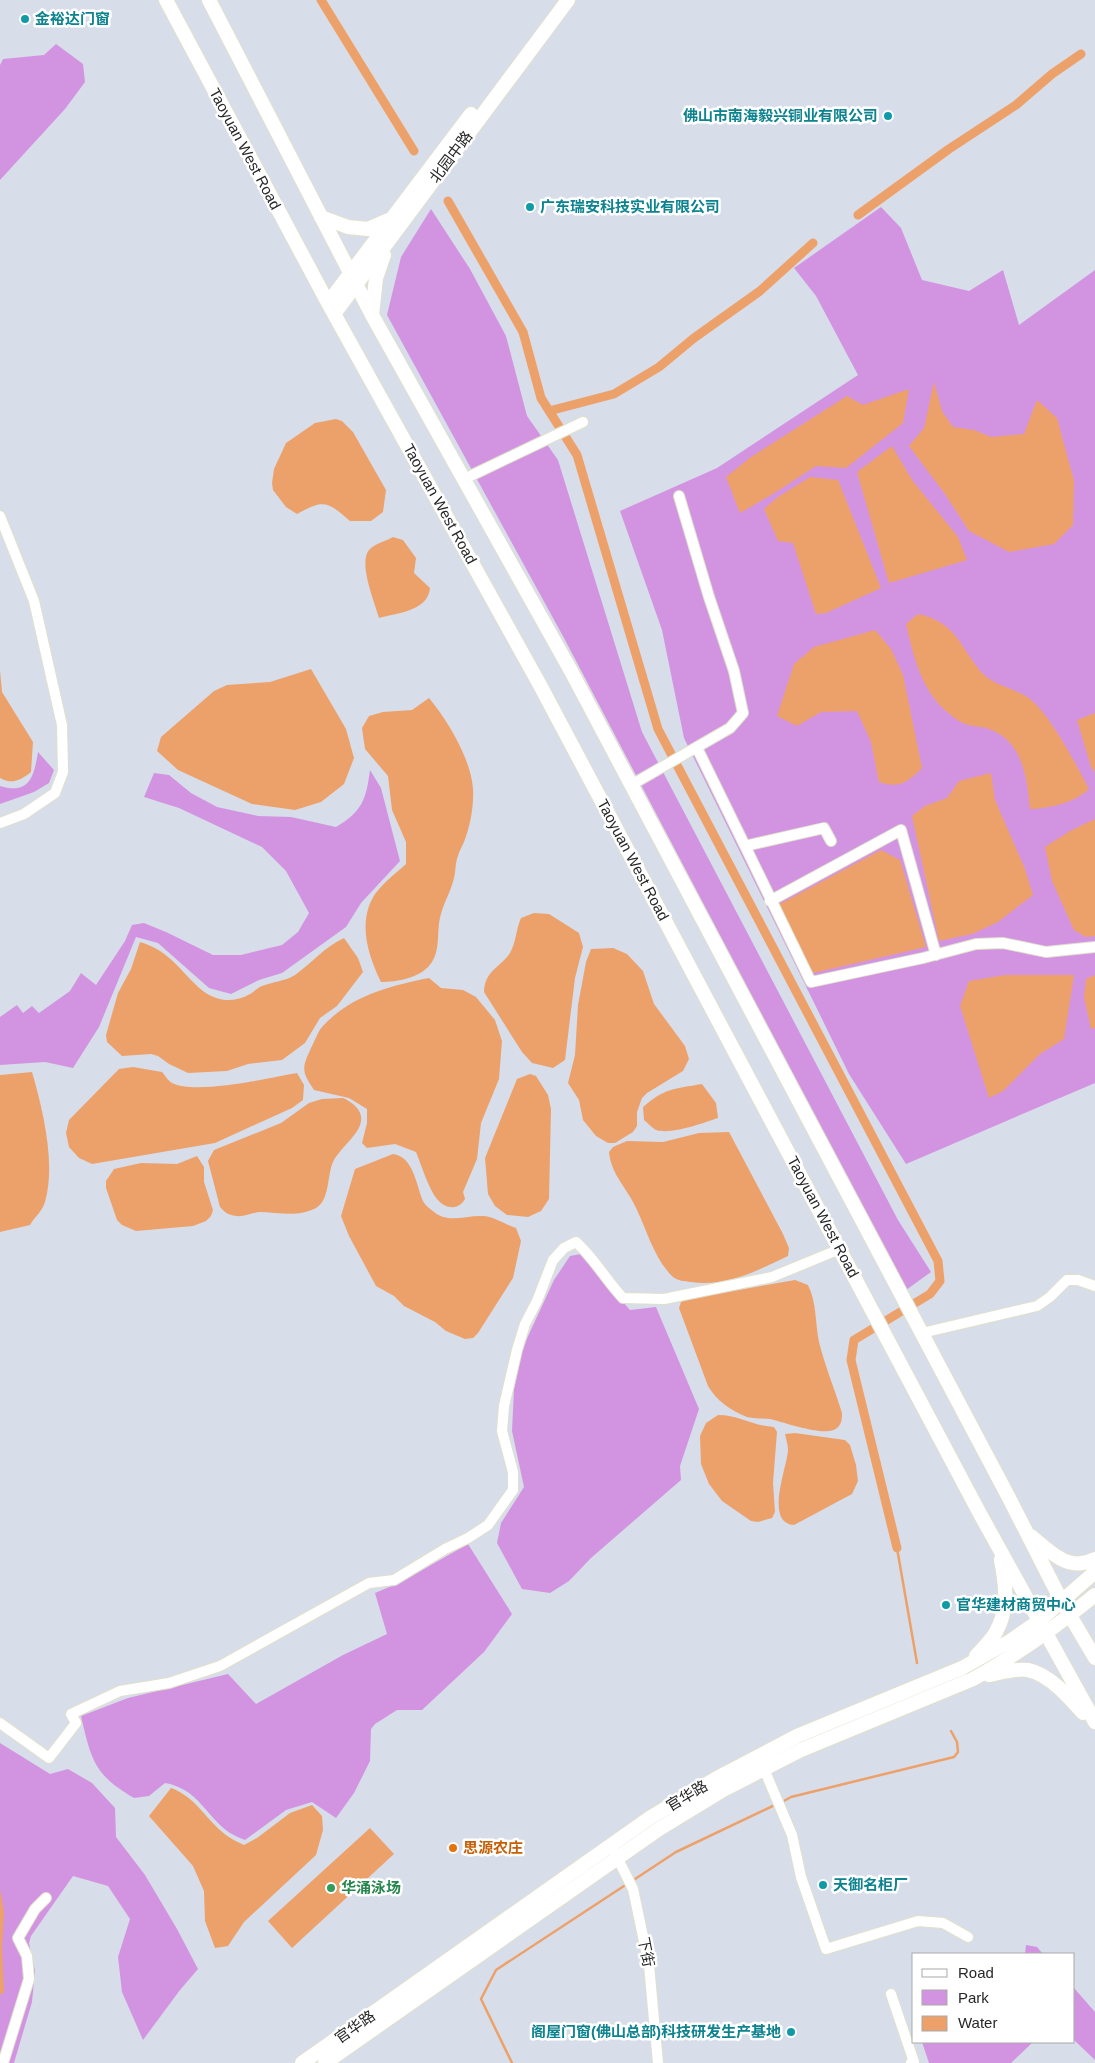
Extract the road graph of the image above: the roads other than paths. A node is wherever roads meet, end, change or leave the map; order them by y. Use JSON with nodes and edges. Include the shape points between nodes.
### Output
{"nodes":[{"id":1,"x":166,"y":0,"type":"edge"},
{"id":2,"x":209,"y":0,"type":"edge"},
{"id":3,"x":558,"y":0,"type":"edge"},
{"id":4,"x":568,"y":0,"type":"edge"},
{"id":5,"x":321,"y":217,"type":"junction"},
{"id":6,"x":391,"y":219,"type":"junction"},
{"id":7,"x":389,"y":240,"type":"junction"},
{"id":8,"x":353,"y":279,"type":"junction"},
{"id":9,"x":331,"y":308,"type":"junction"},
{"id":10,"x":372,"y":315,"type":"junction"},
{"id":11,"x":584,"y":422,"type":"dead end"},
{"id":12,"x":464,"y":480,"type":"junction"},
{"id":13,"x":679,"y":496,"type":"dead end"},
{"id":14,"x":0,"y":516,"type":"edge"},
{"id":15,"x":697,"y":748,"type":"junction"},
{"id":16,"x":631,"y":785,"type":"junction"},
{"id":17,"x":0,"y":823,"type":"edge"},
{"id":18,"x":831,"y":841,"type":"dead end"},
{"id":19,"x":744,"y":846,"type":"junction"},
{"id":20,"x":770,"y":901,"type":"junction"},
{"id":21,"x":1095,"y":947,"type":"edge"},
{"id":22,"x":936,"y":955,"type":"junction"},
{"id":23,"x":840,"y":1249,"type":"junction"},
{"id":24,"x":1095,"y":1286,"type":"edge"},
{"id":25,"x":919,"y":1328,"type":"junction"},
{"id":26,"x":1027,"y":1532,"type":"junction"},
{"id":27,"x":999,"y":1547,"type":"junction"},
{"id":28,"x":1095,"y":1559,"type":"edge"},
{"id":29,"x":1095,"y":1572,"type":"edge"},
{"id":30,"x":1095,"y":1595,"type":"edge"},
{"id":31,"x":1062,"y":1602,"type":"junction"},
{"id":32,"x":1070,"y":1616,"type":"junction"},
{"id":33,"x":1040,"y":1621,"type":"junction"},
{"id":34,"x":1046,"y":1634,"type":"junction"},
{"id":35,"x":1095,"y":1658,"type":"edge"},
{"id":36,"x":969,"y":1664,"type":"junction"},
{"id":37,"x":973,"y":1679,"type":"junction"},
{"id":38,"x":1095,"y":1722,"type":"edge"},
{"id":39,"x":0,"y":1723,"type":"edge"},
{"id":40,"x":1095,"y":1727,"type":"edge"},
{"id":41,"x":764,"y":1769,"type":"junction"},
{"id":42,"x":614,"y":1852,"type":"junction"},
{"id":43,"x":46,"y":1898,"type":"dead end"},
{"id":44,"x":968,"y":1937,"type":"dead end"},
{"id":45,"x":891,"y":1994,"type":"dead end"},
{"id":46,"x":3,"y":2063,"type":"edge"},
{"id":47,"x":302,"y":2063,"type":"edge"},
{"id":48,"x":325,"y":2063,"type":"edge"},
{"id":49,"x":658,"y":2063,"type":"edge"},
{"id":50,"x":912,"y":2063,"type":"edge"}],
"edges":[{"from":1,"to":9,"type":"main road","name":"Taoyuan West Road"},
{"from":2,"to":5,"type":"main road"},
{"from":3,"to":6,"type":"main road","name":"北园中路"},
{"from":4,"to":7,"type":"main road","name":"北园中路"},
{"from":5,"to":6,"type":"main road","via":[[348,227],[368,229]]},
{"from":5,"to":8,"type":"main road"},
{"from":6,"to":8,"type":"main road","name":"北园中路"},
{"from":7,"to":8,"type":"main road","name":"北园中路"},
{"from":7,"to":10,"type":"main road","via":[[376,278]]},
{"from":8,"to":9,"type":"main road","name":"北园中路"},
{"from":8,"to":10,"type":"main road"},
{"from":9,"to":23,"type":"main road","name":"Taoyuan West Road","via":[[541,687]]},
{"from":10,"to":12,"type":"main road"},
{"from":11,"to":12,"type":"street"},
{"from":12,"to":16,"type":"main road"},
{"from":13,"to":15,"type":"street","via":[[734,671],[743,712],[730,728]]},
{"from":14,"to":17,"type":"street","via":[[34,601],[62,725],[63,772],[55,793],[24,814]]},
{"from":15,"to":16,"type":"street"},
{"from":15,"to":19,"type":"street"},
{"from":16,"to":25,"type":"main road"},
{"from":18,"to":19,"type":"street","via":[[824,828]]},
{"from":19,"to":20,"type":"street"},
{"from":20,"to":22,"type":"street","via":[[811,982]]},
{"from":20,"to":22,"type":"street","via":[[901,830]]},
{"from":21,"to":22,"type":"street","via":[[1046,952],[1003,943],[976,944]]},
{"from":23,"to":27,"type":"main road","name":"Taoyuan West Road"},
{"from":23,"to":39,"type":"street","via":[[772,1277],[664,1299],[623,1298],[576,1242],[564,1248],[553,1260],[516,1350],[502,1431],[513,1472],[514,1490],[488,1525],[394,1580],[369,1583],[220,1666],[169,1682],[120,1691],[72,1714],[76,1723],[49,1758]]},
{"from":24,"to":25,"type":"street","via":[[1067,1280],[1050,1298],[1036,1306]]},
{"from":25,"to":26,"type":"main road"},
{"from":26,"to":28,"type":"main road","via":[[1063,1561],[1086,1564]]},
{"from":26,"to":31,"type":"main road"},
{"from":27,"to":33,"type":"main road","name":"Taoyuan West Road"},
{"from":27,"to":36,"type":"main road","via":[[1006,1588],[1005,1608],[996,1634]]},
{"from":29,"to":31,"type":"main road","name":"官华路"},
{"from":30,"to":32,"type":"main road","name":"官华路"},
{"from":31,"to":32,"type":"main road"},
{"from":31,"to":33,"type":"main road","name":"官华路"},
{"from":32,"to":34,"type":"main road","name":"官华路"},
{"from":32,"to":35,"type":"main road"},
{"from":33,"to":34,"type":"main road","name":"Taoyuan West Road"},
{"from":33,"to":36,"type":"main road","name":"官华路"},
{"from":34,"to":37,"type":"main road","name":"官华路"},
{"from":34,"to":38,"type":"main road","name":"Taoyuan West Road"},
{"from":36,"to":42,"type":"main road","name":"官华路","via":[[797,1736],[717,1778],[651,1817]]},
{"from":37,"to":40,"type":"main road","via":[[1028,1670],[1049,1680],[1066,1694]]},
{"from":37,"to":41,"type":"main road","name":"官华路","via":[[818,1743]]},
{"from":41,"to":42,"type":"main road","name":"官华路"},
{"from":41,"to":44,"type":"street","via":[[792,1835],[801,1877],[826,1949],[918,1921],[943,1923]]},
{"from":42,"to":47,"type":"main road","name":"官华路"},
{"from":42,"to":48,"type":"main road","name":"官华路"},
{"from":42,"to":49,"type":"street","name":"下街","via":[[633,1888],[649,1965]]},
{"from":43,"to":46,"type":"street","via":[[35,1909],[18,1938],[27,1956],[29,1979]]},
{"from":45,"to":50,"type":"street"}]}
